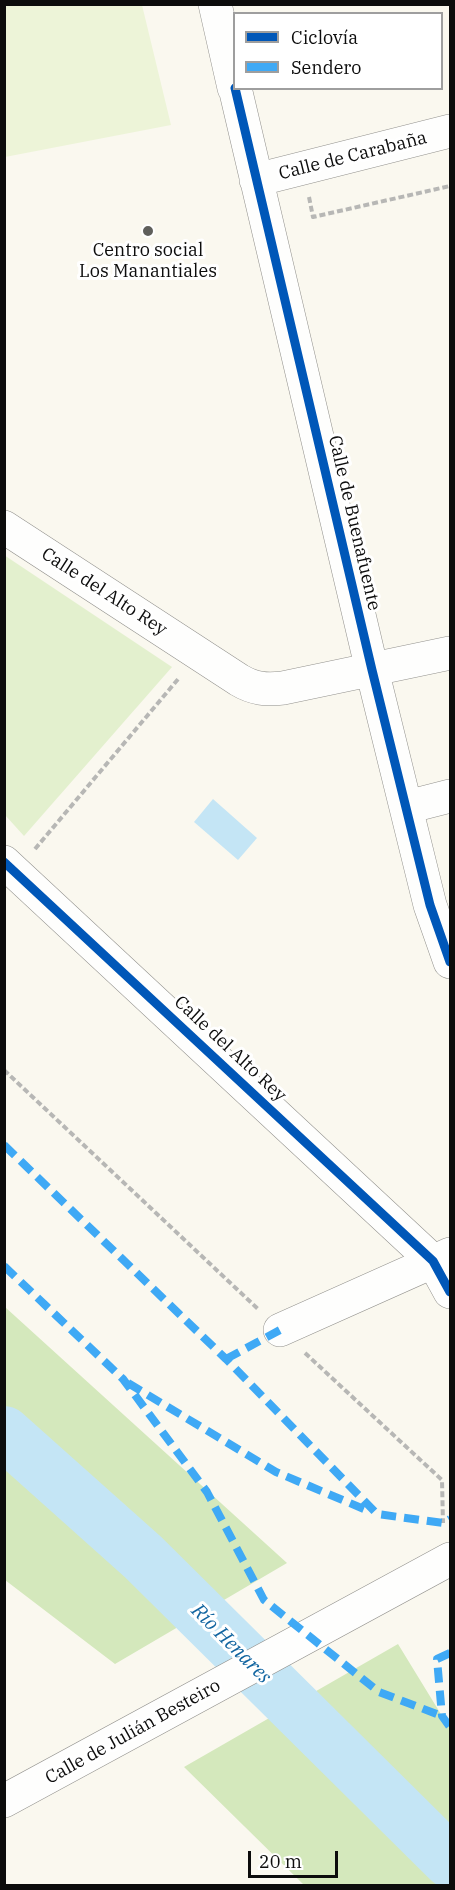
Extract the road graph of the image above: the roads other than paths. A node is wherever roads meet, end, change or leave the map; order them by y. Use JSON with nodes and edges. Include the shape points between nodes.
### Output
{"nodes":[{"id":1,"x":216,"y":5,"type":"edge"},
{"id":2,"x":233,"y":79,"type":"edge"},
{"id":3,"x":235,"y":90,"type":"edge"},
{"id":4,"x":450,"y":131,"type":"edge"},
{"id":5,"x":256,"y":180,"type":"junction"},
{"id":6,"x":4,"y":527,"type":"edge"},
{"id":7,"x":450,"y":653,"type":"edge"},
{"id":8,"x":372,"y":670,"type":"junction"},
{"id":9,"x":450,"y":796,"type":"edge"},
{"id":10,"x":407,"y":807,"type":"junction"},
{"id":11,"x":10,"y":867,"type":"edge"},
{"id":12,"x":450,"y":962,"type":"edge"},
{"id":13,"x":442,"y":1258,"type":"edge"},
{"id":14,"x":450,"y":1293,"type":"edge"},
{"id":15,"x":280,"y":1330,"type":"road end"},
{"id":16,"x":450,"y":1559,"type":"edge"},
{"id":17,"x":4,"y":1801,"type":"edge"}],
"edges":[{"from":1,"to":2,"type":"street","name":"Calle de Buenafuente"},
{"from":3,"to":5,"type":"street","name":"Calle de Buenafuente"},
{"from":4,"to":5,"type":"street","name":"Calle de Carabaña"},
{"from":5,"to":8,"type":"street","name":"Calle de Buenafuente"},
{"from":6,"to":8,"type":"street","name":"Calle del Alto Rey","via":[[257,689],[283,688]]},
{"from":7,"to":8,"type":"street","name":"Calle del Alto Rey"},
{"from":8,"to":10,"type":"street","name":"Calle de Buenafuente"},
{"from":9,"to":10,"type":"street"},
{"from":10,"to":12,"type":"street","name":"Calle de Buenafuente","via":[[430,905]]},
{"from":11,"to":13,"type":"street","name":"Calle del Alto Rey"},
{"from":13,"to":14,"type":"street","name":"Calle del Alto Rey"},
{"from":13,"to":15,"type":"street"},
{"from":16,"to":17,"type":"street","name":"Calle de Julián Besteiro"}]}
